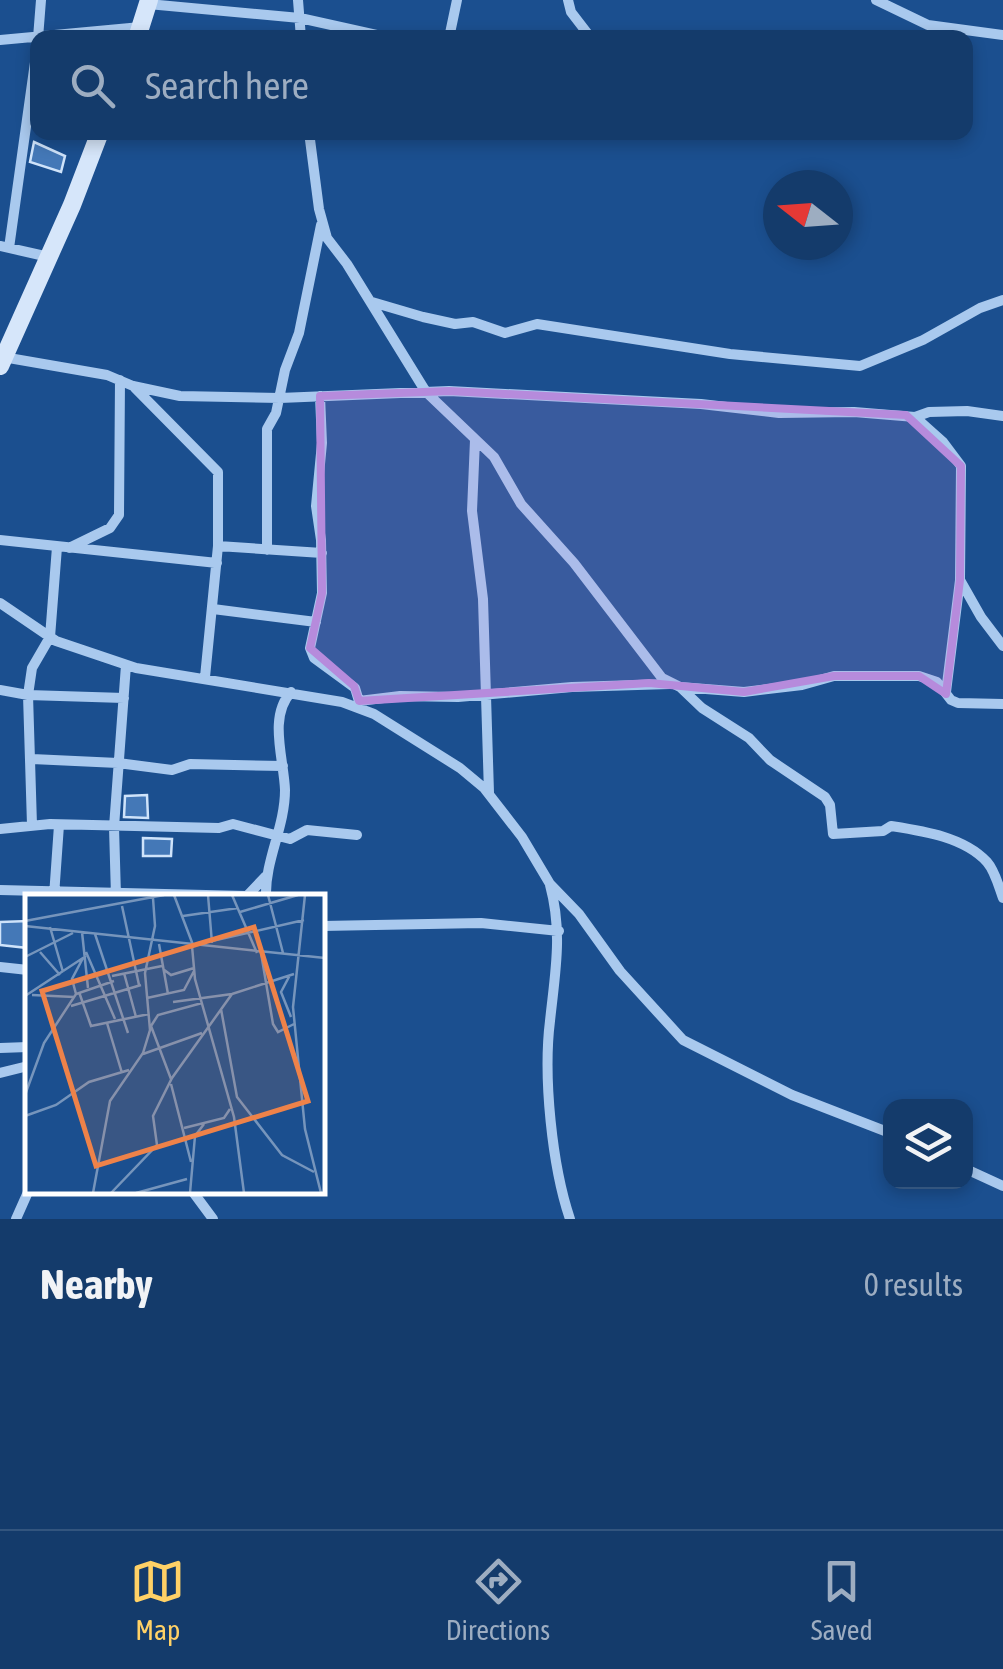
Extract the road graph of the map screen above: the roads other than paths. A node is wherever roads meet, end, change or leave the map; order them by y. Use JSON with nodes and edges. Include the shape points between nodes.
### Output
{"nodes":[{"id":1,"x":41,"y":0,"type":"edge"},
{"id":2,"x":298,"y":0,"type":"edge"},
{"id":3,"x":457,"y":0,"type":"edge"},
{"id":4,"x":568,"y":0,"type":"edge"},
{"id":5,"x":876,"y":0,"type":"edge"},
{"id":6,"x":148,"y":2,"type":"edge"},
{"id":7,"x":300,"y":18,"type":"junction"},
{"id":8,"x":39,"y":30,"type":"edge"},
{"id":9,"x":140,"y":30,"type":"edge"},
{"id":10,"x":301,"y":30,"type":"edge"},
{"id":11,"x":354,"y":30,"type":"edge"},
{"id":12,"x":451,"y":30,"type":"edge"},
{"id":13,"x":585,"y":30,"type":"edge"},
{"id":14,"x":966,"y":30,"type":"edge"},
{"id":15,"x":973,"y":31,"type":"edge"},
{"id":16,"x":1003,"y":35,"type":"edge"},
{"id":17,"x":30,"y":38,"type":"edge"},
{"id":18,"x":0,"y":40,"type":"edge"},
{"id":19,"x":30,"y":87,"type":"edge"},
{"id":20,"x":97,"y":140,"type":"edge"},
{"id":21,"x":310,"y":140,"type":"edge"},
{"id":22,"x":321,"y":224,"type":"junction"},
{"id":23,"x":4,"y":247,"type":"edge"},
{"id":24,"x":48,"y":258,"type":"junction"},
{"id":25,"x":1003,"y":300,"type":"edge"},
{"id":26,"x":372,"y":302,"type":"junction"},
{"id":27,"x":2,"y":362,"type":"edge"},
{"id":28,"x":120,"y":380,"type":"junction"},
{"id":29,"x":134,"y":386,"type":"junction"},
{"id":30,"x":426,"y":392,"type":"junction"},
{"id":31,"x":320,"y":396,"type":"junction"},
{"id":32,"x":280,"y":398,"type":"junction"},
{"id":33,"x":1003,"y":416,"type":"edge"},
{"id":34,"x":915,"y":418,"type":"junction"},
{"id":35,"x":475,"y":440,"type":"junction"},
{"id":36,"x":0,"y":540,"type":"edge"},
{"id":37,"x":218,"y":546,"type":"junction"},
{"id":38,"x":62,"y":548,"type":"junction"},
{"id":39,"x":267,"y":550,"type":"junction"},
{"id":40,"x":322,"y":554,"type":"junction"},
{"id":41,"x":217,"y":563,"type":"junction"},
{"id":42,"x":960,"y":580,"type":"junction"},
{"id":43,"x":0,"y":603,"type":"edge"},
{"id":44,"x":214,"y":610,"type":"junction"},
{"id":45,"x":316,"y":622,"type":"junction"},
{"id":46,"x":50,"y":637,"type":"junction"},
{"id":47,"x":1003,"y":646,"type":"edge"},
{"id":48,"x":126,"y":665,"type":"junction"},
{"id":49,"x":205,"y":677,"type":"junction"},
{"id":50,"x":676,"y":686,"type":"junction"},
{"id":51,"x":0,"y":690,"type":"edge"},
{"id":52,"x":291,"y":692,"type":"junction"},
{"id":53,"x":28,"y":694,"type":"junction"},
{"id":54,"x":946,"y":694,"type":"junction"},
{"id":55,"x":485,"y":695,"type":"junction"},
{"id":56,"x":124,"y":698,"type":"junction"},
{"id":57,"x":360,"y":704,"type":"junction"},
{"id":58,"x":1003,"y":704,"type":"edge"},
{"id":59,"x":32,"y":759,"type":"junction"},
{"id":60,"x":118,"y":762,"type":"junction"},
{"id":61,"x":283,"y":766,"type":"junction"},
{"id":62,"x":489,"y":794,"type":"junction"},
{"id":63,"x":32,"y":825,"type":"junction"},
{"id":64,"x":59,"y":825,"type":"junction"},
{"id":65,"x":114,"y":827,"type":"junction"},
{"id":66,"x":0,"y":829,"type":"edge"},
{"id":67,"x":357,"y":835,"type":"dead end"},
{"id":68,"x":278,"y":836,"type":"junction"},
{"id":69,"x":266,"y":876,"type":"junction"},
{"id":70,"x":550,"y":884,"type":"junction"},
{"id":71,"x":0,"y":890,"type":"edge"},
{"id":72,"x":54,"y":894,"type":"edge"},
{"id":73,"x":116,"y":894,"type":"edge"},
{"id":74,"x":249,"y":894,"type":"edge"},
{"id":75,"x":266,"y":894,"type":"edge"},
{"id":76,"x":1003,"y":898,"type":"edge"},
{"id":77,"x":325,"y":926,"type":"edge"},
{"id":78,"x":559,"y":931,"type":"junction"},
{"id":79,"x":0,"y":967,"type":"edge"},
{"id":80,"x":25,"y":970,"type":"edge"},
{"id":81,"x":25,"y":1047,"type":"edge"},
{"id":82,"x":0,"y":1048,"type":"edge"},
{"id":83,"x":25,"y":1067,"type":"edge"},
{"id":84,"x":0,"y":1072,"type":"edge"},
{"id":85,"x":883,"y":1130,"type":"edge"},
{"id":86,"x":973,"y":1172,"type":"edge"},
{"id":87,"x":1003,"y":1186,"type":"edge"},
{"id":88,"x":27,"y":1194,"type":"edge"},
{"id":89,"x":194,"y":1194,"type":"edge"},
{"id":90,"x":16,"y":1219,"type":"edge"},
{"id":91,"x":213,"y":1219,"type":"edge"},
{"id":92,"x":570,"y":1219,"type":"edge"}],
"edges":[{"from":1,"to":8,"type":"street"},
{"from":2,"to":7,"type":"street"},
{"from":3,"to":12,"type":"street"},
{"from":4,"to":13,"type":"street"},
{"from":5,"to":14,"type":"street","via":[[928,25]]},
{"from":6,"to":7,"type":"street"},
{"from":6,"to":9,"type":"main road"},
{"from":7,"to":10,"type":"street"},
{"from":7,"to":11,"type":"street"},
{"from":15,"to":16,"type":"street"},
{"from":17,"to":18,"type":"street"},
{"from":19,"to":23,"type":"street"},
{"from":20,"to":24,"type":"main road"},
{"from":21,"to":22,"type":"street"},
{"from":22,"to":26,"type":"street"},
{"from":22,"to":32,"type":"street"},
{"from":23,"to":24,"type":"street"},
{"from":24,"to":27,"type":"main road"},
{"from":25,"to":26,"type":"street","via":[[860,366],[537,324],[505,332]]},
{"from":26,"to":30,"type":"street"},
{"from":27,"to":28,"type":"street"},
{"from":28,"to":29,"type":"street"},
{"from":28,"to":38,"type":"street","via":[[119,514],[110,528]]},
{"from":29,"to":32,"type":"street","via":[[180,396]]},
{"from":29,"to":37,"type":"street","via":[[218,472]]},
{"from":30,"to":31,"type":"street"},
{"from":30,"to":34,"type":"street"},
{"from":30,"to":35,"type":"street"},
{"from":31,"to":32,"type":"street"},
{"from":31,"to":40,"type":"street","via":[[316,506]]},
{"from":32,"to":39,"type":"street","via":[[267,428]]},
{"from":33,"to":34,"type":"street","via":[[948,411]]},
{"from":34,"to":42,"type":"street","via":[[960,466]]},
{"from":35,"to":50,"type":"street","via":[[654,670]]},
{"from":35,"to":55,"type":"street","via":[[472,499]]},
{"from":36,"to":38,"type":"street"},
{"from":37,"to":39,"type":"street"},
{"from":37,"to":41,"type":"street"},
{"from":38,"to":41,"type":"street"},
{"from":38,"to":46,"type":"street"},
{"from":39,"to":40,"type":"street"},
{"from":40,"to":45,"type":"street"},
{"from":41,"to":44,"type":"street"},
{"from":42,"to":47,"type":"street"},
{"from":42,"to":54,"type":"street"},
{"from":43,"to":46,"type":"street"},
{"from":44,"to":45,"type":"street"},
{"from":44,"to":49,"type":"street"},
{"from":45,"to":57,"type":"street","via":[[311,653],[355,688]]},
{"from":46,"to":48,"type":"street"},
{"from":46,"to":53,"type":"street","via":[[32,668]]},
{"from":48,"to":49,"type":"street"},
{"from":48,"to":56,"type":"street"},
{"from":49,"to":52,"type":"street"},
{"from":50,"to":54,"type":"street","via":[[744,692],[834,676],[919,676]]},
{"from":50,"to":55,"type":"street"},
{"from":50,"to":76,"type":"street","via":[[826,797],[832,834],[891,826],[951,840],[989,864]]},
{"from":51,"to":53,"type":"street"},
{"from":52,"to":57,"type":"street"},
{"from":52,"to":61,"type":"street","via":[[278,719]]},
{"from":53,"to":56,"type":"street"},
{"from":53,"to":59,"type":"street"},
{"from":54,"to":58,"type":"street","via":[[958,703]]},
{"from":55,"to":57,"type":"street","via":[[400,696]]},
{"from":55,"to":62,"type":"street"},
{"from":56,"to":60,"type":"street"},
{"from":57,"to":62,"type":"street"},
{"from":59,"to":60,"type":"street"},
{"from":59,"to":63,"type":"street"},
{"from":60,"to":61,"type":"street","via":[[172,770],[190,764]]},
{"from":60,"to":65,"type":"street"},
{"from":61,"to":68,"type":"street"},
{"from":62,"to":70,"type":"street"},
{"from":63,"to":64,"type":"street"},
{"from":63,"to":66,"type":"street"},
{"from":64,"to":65,"type":"street"},
{"from":64,"to":72,"type":"street"},
{"from":65,"to":68,"type":"street","via":[[234,824]]},
{"from":65,"to":73,"type":"street"},
{"from":67,"to":68,"type":"street","via":[[308,830],[295,838]]},
{"from":68,"to":69,"type":"street"},
{"from":69,"to":74,"type":"street"},
{"from":69,"to":75,"type":"street"},
{"from":70,"to":78,"type":"street"},
{"from":70,"to":85,"type":"street","via":[[683,1040],[792,1096]]},
{"from":71,"to":72,"type":"street"},
{"from":77,"to":78,"type":"street","via":[[481,923]]},
{"from":78,"to":92,"type":"street","via":[[549,1025],[550,1118]]},
{"from":79,"to":80,"type":"street"},
{"from":81,"to":82,"type":"street"},
{"from":83,"to":84,"type":"street"},
{"from":86,"to":87,"type":"street"},
{"from":88,"to":90,"type":"street"},
{"from":89,"to":91,"type":"street"}]}
